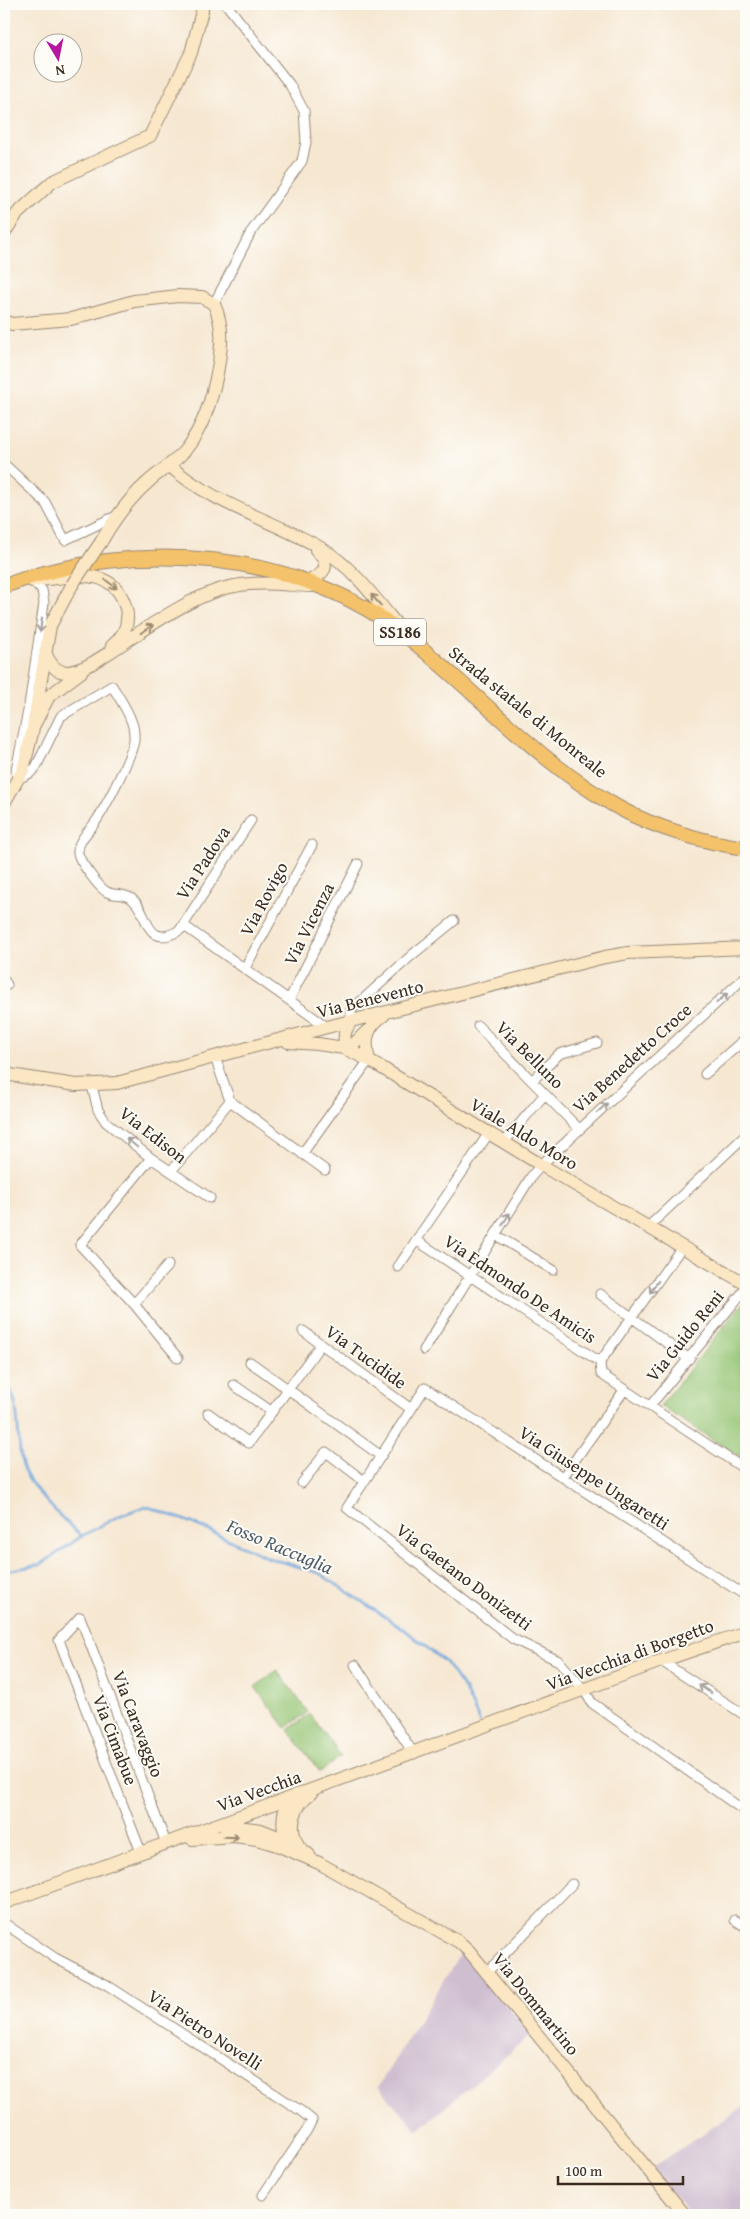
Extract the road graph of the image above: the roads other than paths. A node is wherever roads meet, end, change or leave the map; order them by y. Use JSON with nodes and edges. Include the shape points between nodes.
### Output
{"nodes":[{"id":1,"x":202,"y":4,"type":"edge"},
{"id":2,"x":226,"y":4,"type":"edge"},
{"id":3,"x":4,"y":233,"type":"edge"},
{"id":4,"x":214,"y":304,"type":"junction"},
{"id":5,"x":4,"y":321,"type":"edge"},
{"id":6,"x":4,"y":464,"type":"edge"},
{"id":7,"x":170,"y":466,"type":"junction"},
{"id":8,"x":116,"y":516,"type":"junction"},
{"id":9,"x":302,"y":540,"type":"junction"},
{"id":10,"x":32,"y":581,"type":"junction"},
{"id":11,"x":8,"y":584,"type":"edge"},
{"id":12,"x":311,"y":584,"type":"junction"},
{"id":13,"x":408,"y":637,"type":"junction"},
{"id":14,"x":45,"y":652,"type":"junction"},
{"id":15,"x":91,"y":664,"type":"junction"},
{"id":16,"x":42,"y":673,"type":"junction"},
{"id":17,"x":61,"y":685,"type":"junction"},
{"id":18,"x":34,"y":724,"type":"junction"},
{"id":19,"x":18,"y":779,"type":"junction"},
{"id":20,"x":4,"y":803,"type":"edge"},
{"id":21,"x":251,"y":820,"type":"dead end"},
{"id":22,"x":312,"y":845,"type":"dead end"},
{"id":23,"x":746,"y":848,"type":"edge"},
{"id":24,"x":358,"y":864,"type":"dead end"},
{"id":25,"x":454,"y":921,"type":"dead end"},
{"id":26,"x":183,"y":925,"type":"junction"},
{"id":27,"x":746,"y":948,"type":"edge"},
{"id":28,"x":245,"y":968,"type":"junction"},
{"id":29,"x":746,"y":976,"type":"edge"},
{"id":30,"x":4,"y":980,"type":"edge"},
{"id":31,"x":4,"y":988,"type":"edge"},
{"id":32,"x":289,"y":1000,"type":"junction"},
{"id":33,"x":388,"y":1012,"type":"junction"},
{"id":34,"x":350,"y":1021,"type":"junction"},
{"id":35,"x":478,"y":1026,"type":"dead end"},
{"id":36,"x":327,"y":1027,"type":"junction"},
{"id":37,"x":367,"y":1031,"type":"junction"},
{"id":38,"x":746,"y":1038,"type":"edge"},
{"id":39,"x":275,"y":1042,"type":"junction"},
{"id":40,"x":597,"y":1043,"type":"dead end"},
{"id":41,"x":344,"y":1048,"type":"junction"},
{"id":42,"x":215,"y":1057,"type":"junction"},
{"id":43,"x":369,"y":1060,"type":"junction"},
{"id":44,"x":4,"y":1074,"type":"edge"},
{"id":45,"x":705,"y":1074,"type":"dead end"},
{"id":46,"x":532,"y":1081,"type":"junction"},
{"id":47,"x":92,"y":1086,"type":"junction"},
{"id":48,"x":546,"y":1094,"type":"junction"},
{"id":49,"x":230,"y":1101,"type":"junction"},
{"id":50,"x":579,"y":1128,"type":"junction"},
{"id":51,"x":489,"y":1133,"type":"junction"},
{"id":52,"x":746,"y":1135,"type":"edge"},
{"id":53,"x":504,"y":1142,"type":"junction"},
{"id":54,"x":302,"y":1154,"type":"junction"},
{"id":55,"x":151,"y":1158,"type":"junction"},
{"id":56,"x":541,"y":1165,"type":"junction"},
{"id":57,"x":325,"y":1170,"type":"dead end"},
{"id":58,"x":172,"y":1171,"type":"junction"},
{"id":59,"x":210,"y":1198,"type":"dead end"},
{"id":60,"x":648,"y":1227,"type":"junction"},
{"id":61,"x":496,"y":1236,"type":"junction"},
{"id":62,"x":416,"y":1240,"type":"junction"},
{"id":63,"x":682,"y":1247,"type":"junction"},
{"id":64,"x":168,"y":1265,"type":"dead end"},
{"id":65,"x":398,"y":1267,"type":"dead end"},
{"id":66,"x":553,"y":1270,"type":"dead end"},
{"id":67,"x":471,"y":1275,"type":"junction"},
{"id":68,"x":745,"y":1282,"type":"edge"},
{"id":69,"x":600,"y":1294,"type":"dead end"},
{"id":70,"x":134,"y":1304,"type":"junction"},
{"id":71,"x":632,"y":1318,"type":"junction"},
{"id":72,"x":303,"y":1331,"type":"dead end"},
{"id":73,"x":321,"y":1344,"type":"junction"},
{"id":74,"x":424,"y":1350,"type":"dead end"},
{"id":75,"x":178,"y":1358,"type":"dead end"},
{"id":76,"x":689,"y":1359,"type":"junction"},
{"id":77,"x":250,"y":1362,"type":"dead end"},
{"id":78,"x":600,"y":1362,"type":"junction"},
{"id":79,"x":234,"y":1385,"type":"dead end"},
{"id":80,"x":625,"y":1389,"type":"junction"},
{"id":81,"x":287,"y":1390,"type":"junction"},
{"id":82,"x":650,"y":1406,"type":"junction"},
{"id":83,"x":411,"y":1409,"type":"junction"},
{"id":84,"x":269,"y":1410,"type":"junction"},
{"id":85,"x":208,"y":1413,"type":"dead end"},
{"id":86,"x":380,"y":1456,"type":"junction"},
{"id":87,"x":746,"y":1470,"type":"edge"},
{"id":88,"x":563,"y":1476,"type":"junction"},
{"id":89,"x":364,"y":1481,"type":"junction"},
{"id":90,"x":302,"y":1483,"type":"dead end"},
{"id":91,"x":746,"y":1596,"type":"edge"},
{"id":92,"x":746,"y":1632,"type":"edge"},
{"id":93,"x":59,"y":1640,"type":"joint"},
{"id":94,"x":661,"y":1661,"type":"junction"},
{"id":95,"x":355,"y":1665,"type":"dead end"},
{"id":96,"x":584,"y":1690,"type":"junction"},
{"id":97,"x":526,"y":1712,"type":"joint"},
{"id":98,"x":746,"y":1716,"type":"edge"},
{"id":99,"x":414,"y":1754,"type":"junction"},
{"id":100,"x":318,"y":1788,"type":"junction"},
{"id":101,"x":289,"y":1798,"type":"junction"},
{"id":102,"x":746,"y":1812,"type":"edge"},
{"id":103,"x":217,"y":1824,"type":"junction"},
{"id":104,"x":166,"y":1843,"type":"junction"},
{"id":105,"x":293,"y":1846,"type":"junction"},
{"id":106,"x":141,"y":1852,"type":"junction"},
{"id":107,"x":572,"y":1884,"type":"dead end"},
{"id":108,"x":4,"y":1903,"type":"edge"},
{"id":109,"x":735,"y":1920,"type":"dead end"},
{"id":110,"x":4,"y":1923,"type":"edge"},
{"id":111,"x":746,"y":1927,"type":"edge"},
{"id":112,"x":487,"y":1972,"type":"junction"},
{"id":113,"x":263,"y":2195,"type":"dead end"},
{"id":114,"x":685,"y":2215,"type":"edge"}],
"edges":[{"from":1,"to":3,"type":"street","via":[[191,53],[150,136],[52,182],[17,214]]},
{"from":2,"to":4,"type":"street","via":[[290,85],[304,111],[306,142],[302,161],[251,232]]},
{"from":4,"to":5,"type":"street","via":[[202,297],[178,296],[134,301],[71,319],[12,324]]},
{"from":4,"to":7,"type":"street","via":[[223,340],[208,413],[186,448]]},
{"from":6,"to":8,"type":"street","via":[[45,502],[66,540]]},
{"from":7,"to":8,"type":"street","via":[[149,482]]},
{"from":7,"to":9,"type":"street","via":[[186,480]]},
{"from":8,"to":14,"type":"street","bridge":true,"via":[[50,626]]},
{"from":9,"to":12,"type":"street","via":[[322,556],[325,566],[324,572]]},
{"from":13,"to":9,"type":"street","one_way":true,"via":[[352,574],[322,549]]},
{"from":10,"to":11,"type":"street"},
{"from":10,"to":15,"type":"street","one_way":true,"via":[[91,576],[108,581],[118,590],[127,612],[126,627],[117,642]]},
{"from":10,"to":19,"type":"street","one_way":true,"via":[[42,590],[44,603],[16,770]]},
{"from":11,"to":12,"type":"main road","name":"Strada statale di Monreale","number":"SS186","via":[[77,564],[157,557],[229,563]]},
{"from":12,"to":13,"type":"main road","name":"Strada statale di Monreale","number":"SS186","via":[[336,593],[382,618]]},
{"from":15,"to":12,"type":"street","one_way":true,"via":[[183,607],[219,590],[251,584]]},
{"from":13,"to":23,"type":"main road","name":"Strada statale di Monreale","number":"SS186","via":[[578,782],[614,804],[666,828],[719,844]]},
{"from":14,"to":15,"type":"street","via":[[55,669],[64,673]]},
{"from":14,"to":16,"type":"street"},
{"from":15,"to":17,"type":"street"},
{"from":16,"to":17,"type":"street","via":[[46,680]]},
{"from":16,"to":18,"type":"street"},
{"from":17,"to":18,"type":"street","via":[[49,696]]},
{"from":18,"to":19,"type":"street"},
{"from":19,"to":20,"type":"street"},
{"from":19,"to":26,"type":"street","via":[[36,767],[61,716],[112,686],[132,723],[134,743],[97,820],[80,843],[78,854],[104,890],[128,896],[136,902],[149,930],[167,934],[180,930]]},
{"from":21,"to":26,"type":"street","name":"Via Padova"},
{"from":22,"to":28,"type":"street","name":"Via Rovigo"},
{"from":24,"to":32,"type":"street","name":"Via Vicenza"},
{"from":25,"to":34,"type":"street","via":[[351,1010]]},
{"from":26,"to":28,"type":"street"},
{"from":27,"to":33,"type":"street","name":"Via Benevento","via":[[628,953]]},
{"from":28,"to":32,"type":"street"},
{"from":50,"to":29,"type":"street","name":"Via Benedetto Croce","one_way":true},
{"from":30,"to":31,"type":"street","via":[[7,985]]},
{"from":32,"to":36,"type":"street"},
{"from":33,"to":34,"type":"street","name":"Via Benevento"},
{"from":33,"to":37,"type":"street"},
{"from":34,"to":36,"type":"street","name":"Via Benevento"},
{"from":34,"to":41,"type":"street"},
{"from":35,"to":46,"type":"street","name":"Via Belluno"},
{"from":36,"to":39,"type":"street","name":"Via Benevento"},
{"from":37,"to":41,"type":"street","via":[[354,1044]]},
{"from":37,"to":43,"type":"street"},
{"from":38,"to":45,"type":"street"},
{"from":39,"to":41,"type":"street","name":"Viale Aldo Moro"},
{"from":39,"to":42,"type":"street","name":"Via Benevento"},
{"from":40,"to":46,"type":"street","via":[[559,1054]]},
{"from":41,"to":43,"type":"street","name":"Viale Aldo Moro"},
{"from":42,"to":47,"type":"street","name":"Via Benevento","via":[[117,1084]]},
{"from":42,"to":49,"type":"street"},
{"from":43,"to":51,"type":"street","name":"Viale Aldo Moro"},
{"from":43,"to":54,"type":"street"},
{"from":44,"to":47,"type":"street","name":"Via Benevento"},
{"from":46,"to":48,"type":"street","name":"Via Belluno"},
{"from":55,"to":47,"type":"street","name":"Via Edison","one_way":true,"via":[[106,1122],[98,1110]]},
{"from":48,"to":50,"type":"street","name":"Via Belluno"},
{"from":48,"to":53,"type":"street"},
{"from":49,"to":54,"type":"street"},
{"from":49,"to":58,"type":"street"},
{"from":50,"to":56,"type":"street","name":"Via Benedetto Croce"},
{"from":51,"to":53,"type":"street","name":"Viale Aldo Moro"},
{"from":51,"to":62,"type":"street"},
{"from":52,"to":60,"type":"street"},
{"from":53,"to":56,"type":"street","name":"Viale Aldo Moro"},
{"from":54,"to":57,"type":"street"},
{"from":55,"to":58,"type":"street","name":"Via Edison"},
{"from":55,"to":70,"type":"street","via":[[80,1245]]},
{"from":56,"to":60,"type":"street","name":"Viale Aldo Moro"},
{"from":61,"to":56,"type":"street","name":"Via Benedetto Croce","one_way":true},
{"from":58,"to":59,"type":"street","name":"Via Edison"},
{"from":60,"to":63,"type":"street","name":"Viale Aldo Moro"},
{"from":61,"to":66,"type":"street"},
{"from":61,"to":67,"type":"street","name":"Via Benedetto Croce"},
{"from":62,"to":65,"type":"street"},
{"from":62,"to":67,"type":"street","name":"Via Edmondo De Amicis"},
{"from":63,"to":68,"type":"street","name":"Viale Aldo Moro"},
{"from":63,"to":71,"type":"street","one_way":true},
{"from":64,"to":70,"type":"street"},
{"from":67,"to":74,"type":"street","name":"Via Benedetto Croce"},
{"from":67,"to":78,"type":"street","name":"Via Edmondo De Amicis"},
{"from":68,"to":76,"type":"street","name":"Via Guido Reni"},
{"from":69,"to":71,"type":"street"},
{"from":70,"to":75,"type":"street"},
{"from":71,"to":76,"type":"street"},
{"from":71,"to":78,"type":"street"},
{"from":72,"to":73,"type":"street","name":"Via Tucidide"},
{"from":73,"to":81,"type":"street"},
{"from":73,"to":83,"type":"street","name":"Via Tucidide"},
{"from":76,"to":82,"type":"street","name":"Via Guido Reni"},
{"from":77,"to":81,"type":"street"},
{"from":78,"to":80,"type":"street","name":"Via Edmondo De Amicis","via":[[601,1374]]},
{"from":79,"to":84,"type":"street"},
{"from":80,"to":82,"type":"street","name":"Via Edmondo De Amicis"},
{"from":80,"to":88,"type":"street"},
{"from":81,"to":84,"type":"street"},
{"from":81,"to":86,"type":"street"},
{"from":82,"to":87,"type":"street","name":"Via Edmondo De Amicis"},
{"from":83,"to":86,"type":"street"},
{"from":83,"to":88,"type":"street","name":"Via Giuseppe Ungaretti","via":[[425,1388]]},
{"from":84,"to":85,"type":"street","via":[[249,1443]]},
{"from":86,"to":89,"type":"street"},
{"from":88,"to":91,"type":"street","name":"Via Giuseppe Ungaretti"},
{"from":89,"to":90,"type":"street","via":[[326,1452]]},
{"from":89,"to":96,"type":"street","name":"Via Gaetano Donizetti","via":[[347,1508],[513,1640],[559,1661]]},
{"from":92,"to":94,"type":"street","name":"Via Vecchia di Borgetto"},
{"from":93,"to":104,"type":"street","name":"Via Caravaggio","via":[[80,1617]]},
{"from":93,"to":106,"type":"street","name":"Via Cimabue"},
{"from":94,"to":96,"type":"street","name":"Via Vecchia di Borgetto"},
{"from":98,"to":94,"type":"street","one_way":true},
{"from":95,"to":99,"type":"street"},
{"from":96,"to":97,"type":"street","name":"Via Vecchia di Borgetto"},
{"from":96,"to":102,"type":"street","name":"Via Gaetano Donizetti","via":[[592,1704]]},
{"from":97,"to":99,"type":"street","name":"Via Vecchia"},
{"from":99,"to":100,"type":"street","name":"Via Vecchia"},
{"from":100,"to":101,"type":"street","name":"Via Vecchia"},
{"from":100,"to":105,"type":"street","via":[[296,1809]]},
{"from":101,"to":103,"type":"street","name":"Via Vecchia"},
{"from":101,"to":105,"type":"street","via":[[284,1815]]},
{"from":103,"to":104,"type":"street","name":"Via Vecchia"},
{"from":103,"to":105,"type":"street","via":[[261,1830]]},
{"from":104,"to":105,"type":"street","one_way":true,"via":[[234,1836]]},
{"from":104,"to":106,"type":"street","name":"Via Vecchia"},
{"from":105,"to":112,"type":"street","name":"Via Dommartino","via":[[459,1942]]},
{"from":106,"to":108,"type":"street","name":"Via Vecchia"},
{"from":107,"to":112,"type":"street"},
{"from":109,"to":111,"type":"street"},
{"from":110,"to":113,"type":"street","name":"Via Pietro Novelli","via":[[55,1958],[107,1985],[312,2120]]},
{"from":112,"to":114,"type":"street","name":"Via Dommartino"}]}
